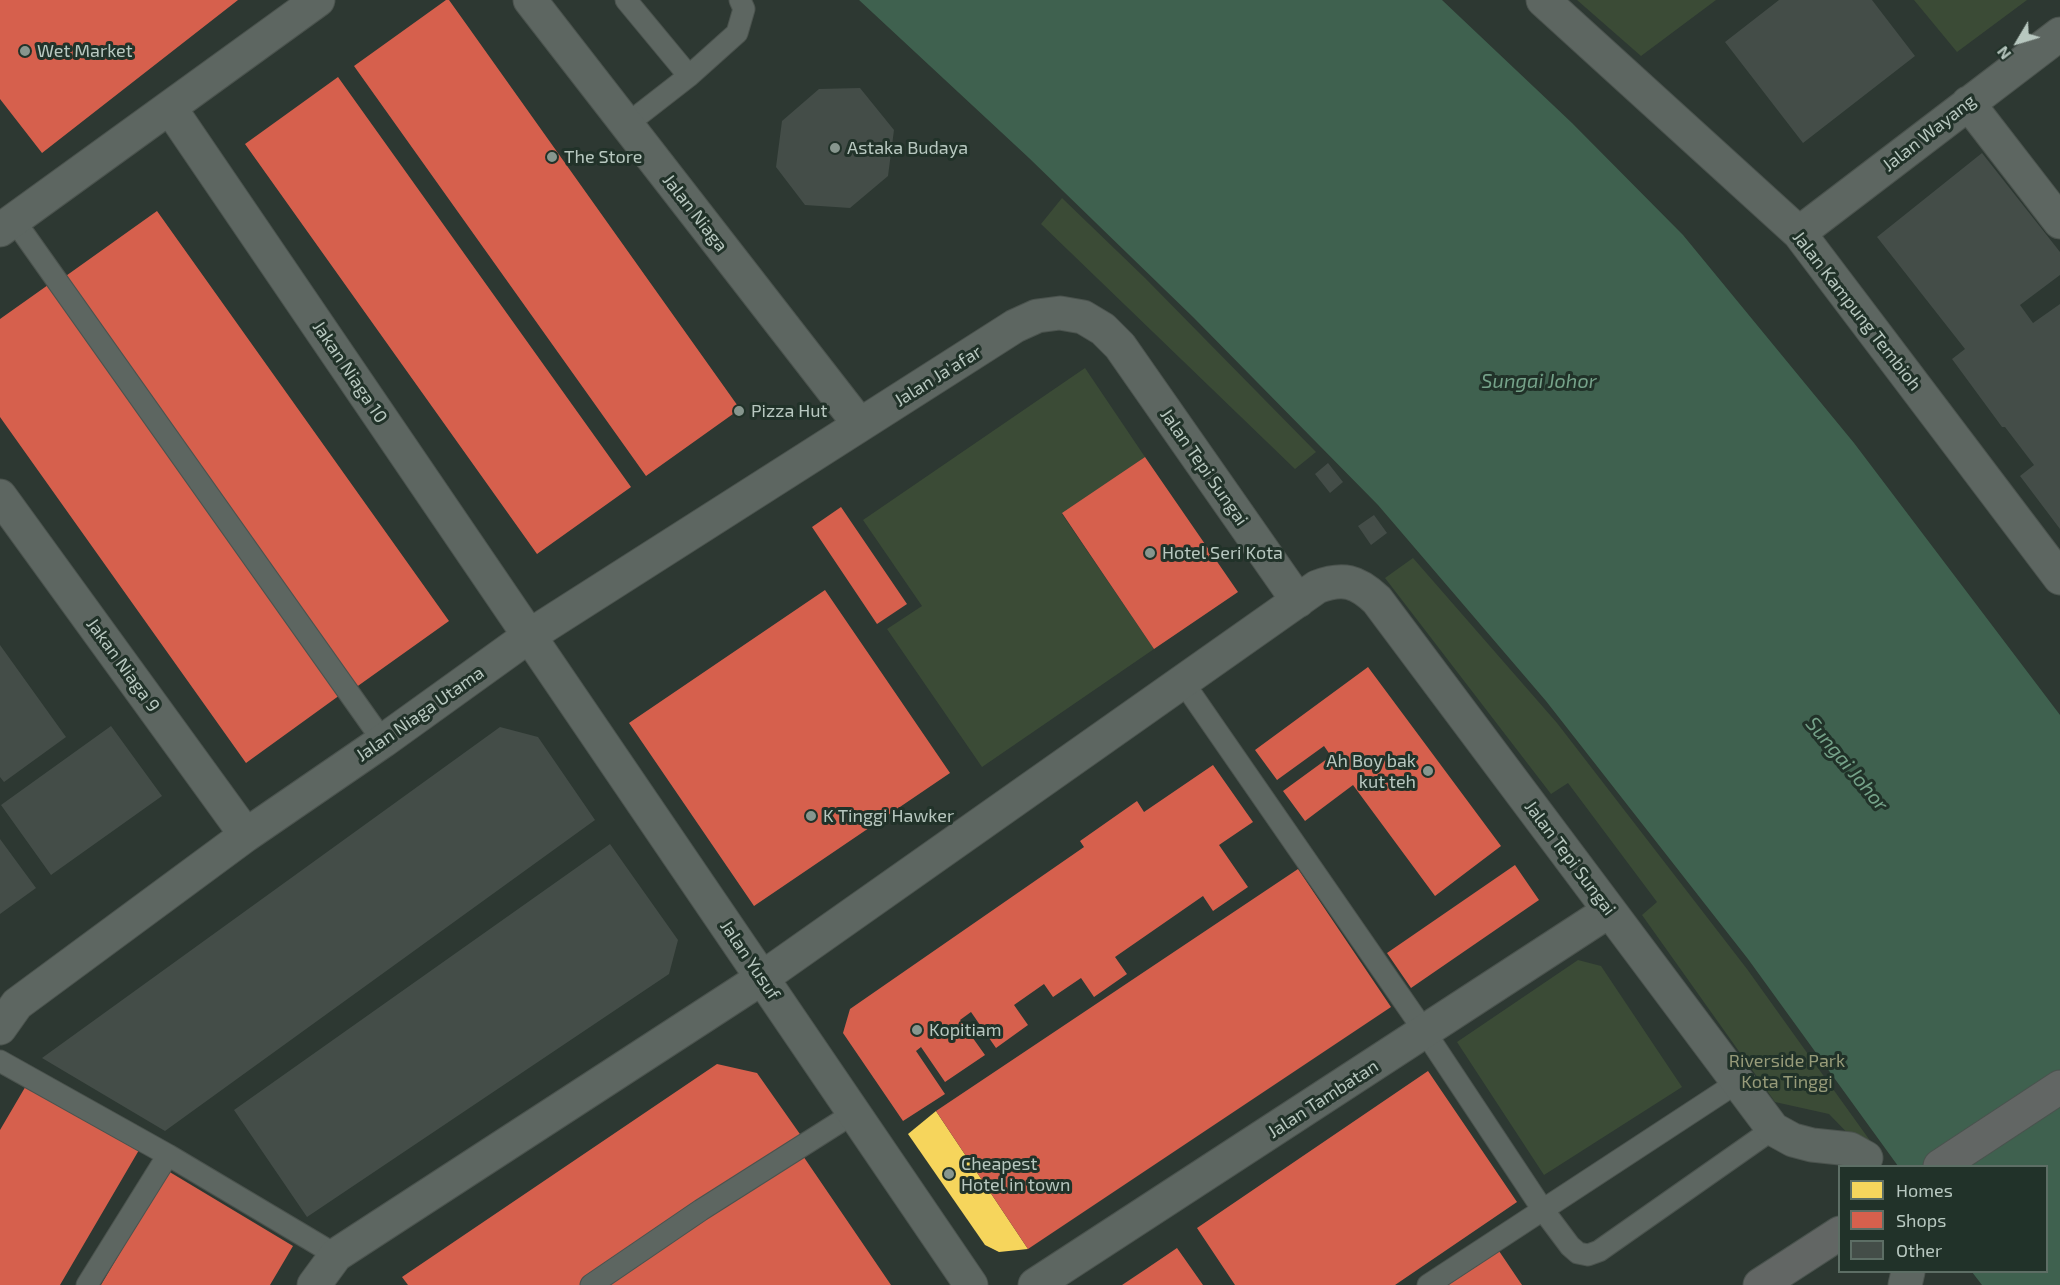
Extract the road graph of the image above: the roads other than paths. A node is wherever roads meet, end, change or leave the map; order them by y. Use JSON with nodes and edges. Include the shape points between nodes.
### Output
{"nodes":[{"id":1,"x":318,"y":0,"type":"edge"},
{"id":2,"x":530,"y":0,"type":"edge"},
{"id":3,"x":626,"y":0,"type":"edge"},
{"id":4,"x":740,"y":0,"type":"edge"},
{"id":5,"x":1543,"y":0,"type":"edge"},
{"id":6,"x":2060,"y":34,"type":"edge"},
{"id":7,"x":689,"y":76,"type":"junction"},
{"id":8,"x":1968,"y":103,"type":"junction"},
{"id":9,"x":170,"y":108,"type":"junction"},
{"id":10,"x":626,"y":124,"type":"junction"},
{"id":11,"x":2060,"y":222,"type":"edge"},
{"id":12,"x":7,"y":225,"type":"edge"},
{"id":13,"x":1799,"y":233,"type":"junction"},
{"id":14,"x":1015,"y":326,"type":"joint"},
{"id":15,"x":860,"y":425,"type":"junction"},
{"id":16,"x":0,"y":496,"type":"edge"},
{"id":17,"x":2060,"y":578,"type":"edge"},
{"id":18,"x":1298,"y":601,"type":"junction"},
{"id":19,"x":530,"y":636,"type":"junction"},
{"id":20,"x":1183,"y":682,"type":"junction"},
{"id":21,"x":383,"y":741,"type":"junction"},
{"id":22,"x":246,"y":835,"type":"junction"},
{"id":23,"x":1609,"y":911,"type":"junction"},
{"id":24,"x":762,"y":978,"type":"junction"},
{"id":25,"x":0,"y":1028,"type":"edge"},
{"id":26,"x":1425,"y":1032,"type":"junction"},
{"id":27,"x":0,"y":1061,"type":"edge"},
{"id":28,"x":1738,"y":1082,"type":"junction"},
{"id":29,"x":2060,"y":1087,"type":"edge"},
{"id":30,"x":854,"y":1113,"type":"junction"},
{"id":31,"x":1773,"y":1129,"type":"junction"},
{"id":32,"x":168,"y":1155,"type":"junction"},
{"id":33,"x":1866,"y":1158,"type":"dead end"},
{"id":34,"x":1943,"y":1165,"type":"edge"},
{"id":35,"x":1543,"y":1210,"type":"junction"},
{"id":36,"x":1832,"y":1238,"type":"edge"},
{"id":37,"x":336,"y":1255,"type":"junction"},
{"id":38,"x":87,"y":1285,"type":"edge"},
{"id":39,"x":314,"y":1285,"type":"edge"},
{"id":40,"x":591,"y":1285,"type":"edge"},
{"id":41,"x":971,"y":1285,"type":"edge"},
{"id":42,"x":1035,"y":1285,"type":"edge"},
{"id":43,"x":1428,"y":1285,"type":"edge"},
{"id":44,"x":1760,"y":1285,"type":"edge"}],
"edges":[{"from":1,"to":9,"type":"street"},
{"from":2,"to":10,"type":"street","name":"Jalan Niaga"},
{"from":3,"to":7,"type":"lane"},
{"from":4,"to":7,"type":"lane","via":[[744,9],[737,33]]},
{"from":5,"to":13,"type":"street","name":"Jalan Kampung Tembioh"},
{"from":6,"to":8,"type":"street","name":"Jalan Wayang"},
{"from":7,"to":10,"type":"lane"},
{"from":8,"to":11,"type":"street"},
{"from":8,"to":13,"type":"street","name":"Jalan Wayang"},
{"from":9,"to":12,"type":"street"},
{"from":9,"to":19,"type":"street","name":"Jakan Niaga 10"},
{"from":10,"to":15,"type":"street","name":"Jalan Niaga"},
{"from":12,"to":21,"type":"lane"},
{"from":13,"to":17,"type":"street","name":"Jalan Kampung Tembioh"},
{"from":14,"to":15,"type":"street","name":"Jalan Ja'afar"},
{"from":14,"to":18,"type":"street","name":"Jalan Tepi Sungai","via":[[1037,316],[1060,313],[1083,317],[1103,329],[1120,346]]},
{"from":15,"to":19,"type":"street","name":"Jalan Niaga Utama"},
{"from":16,"to":22,"type":"street","name":"Jakan Niaga 9"},
{"from":18,"to":20,"type":"street"},
{"from":18,"to":23,"type":"street","name":"Jalan Tepi Sungai","via":[[1317,587],[1339,580],[1366,589]]},
{"from":19,"to":21,"type":"street","name":"Jalan Niaga Utama"},
{"from":19,"to":24,"type":"street","name":"Jalan Yusuf"},
{"from":20,"to":24,"type":"street"},
{"from":20,"to":26,"type":"lane"},
{"from":21,"to":22,"type":"street","name":"Jalan Niaga Utama"},
{"from":22,"to":25,"type":"street","name":"Jalan Niaga Utama","via":[[17,1004]]},
{"from":23,"to":26,"type":"street","name":"Jalan Tambatan"},
{"from":23,"to":28,"type":"street","name":"Jalan Tepi Sungai"},
{"from":24,"to":30,"type":"street","name":"Jalan Yusuf"},
{"from":24,"to":37,"type":"street"},
{"from":26,"to":35,"type":"lane"},
{"from":26,"to":42,"type":"street","name":"Jalan Tambatan"},
{"from":27,"to":32,"type":"lane"},
{"from":28,"to":31,"type":"street","name":"Jalan Tepi Sungai"},
{"from":28,"to":35,"type":"lane"},
{"from":29,"to":34,"type":"highway"},
{"from":30,"to":40,"type":"lane"},
{"from":30,"to":41,"type":"street","name":"Jalan Yusuf"},
{"from":31,"to":33,"type":"street","via":[[1793,1140],[1850,1149]]},
{"from":31,"to":35,"type":"lane","via":[[1588,1255],[1570,1246]]},
{"from":32,"to":37,"type":"lane"},
{"from":32,"to":38,"type":"lane"},
{"from":35,"to":43,"type":"lane"},
{"from":36,"to":44,"type":"highway"},
{"from":37,"to":39,"type":"street"}]}
